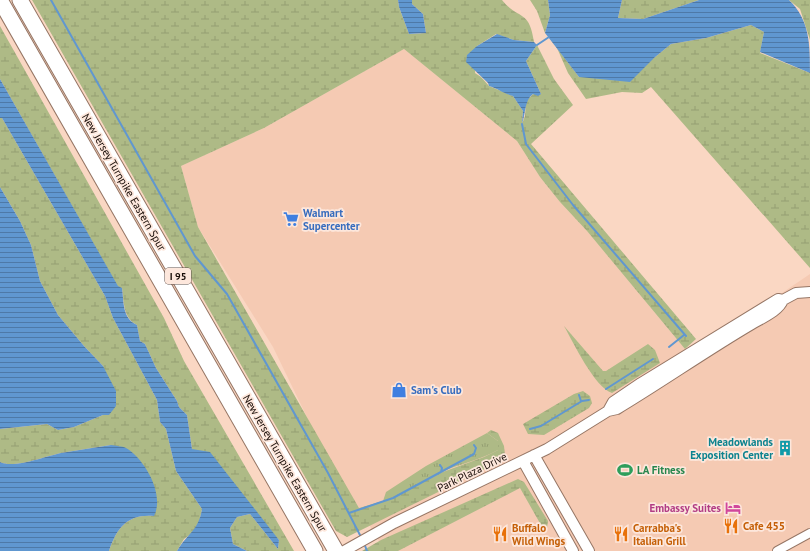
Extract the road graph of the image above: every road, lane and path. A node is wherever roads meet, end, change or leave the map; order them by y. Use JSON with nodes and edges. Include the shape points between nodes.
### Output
{"nodes":[{"id":1,"x":0,"y":0,"type":"edge"},
{"id":2,"x":20,"y":0,"type":"edge"},
{"id":3,"x":810,"y":292,"type":"edge"},
{"id":4,"x":534,"y":456,"type":"junction"},
{"id":5,"x":523,"y":461,"type":"junction"},
{"id":6,"x":810,"y":533,"type":"edge"},
{"id":7,"x":315,"y":551,"type":"edge"},
{"id":8,"x":336,"y":551,"type":"edge"},
{"id":9,"x":344,"y":551,"type":"edge"},
{"id":10,"x":573,"y":551,"type":"edge"},
{"id":11,"x":589,"y":551,"type":"edge"},
{"id":12,"x":777,"y":551,"type":"edge"}],
"edges":[{"from":1,"to":7,"type":"highway","name":"New Jersey Turnpike Eastern Spur","number":"I 95"},
{"from":2,"to":8,"type":"highway","name":"New Jersey Turnpike Eastern Spur","number":"I 95"},
{"from":3,"to":4,"type":"street","name":"Park Plaza Drive","via":[[796,294],[783,300],[778,299],[675,366],[613,402],[608,411]]},
{"from":4,"to":5,"type":"street","name":"Park Plaza Drive"},
{"from":4,"to":11,"type":"street"},
{"from":5,"to":9,"type":"street","name":"Park Plaza Drive"},
{"from":5,"to":10,"type":"street"},
{"from":6,"to":12,"type":"street"}]}
